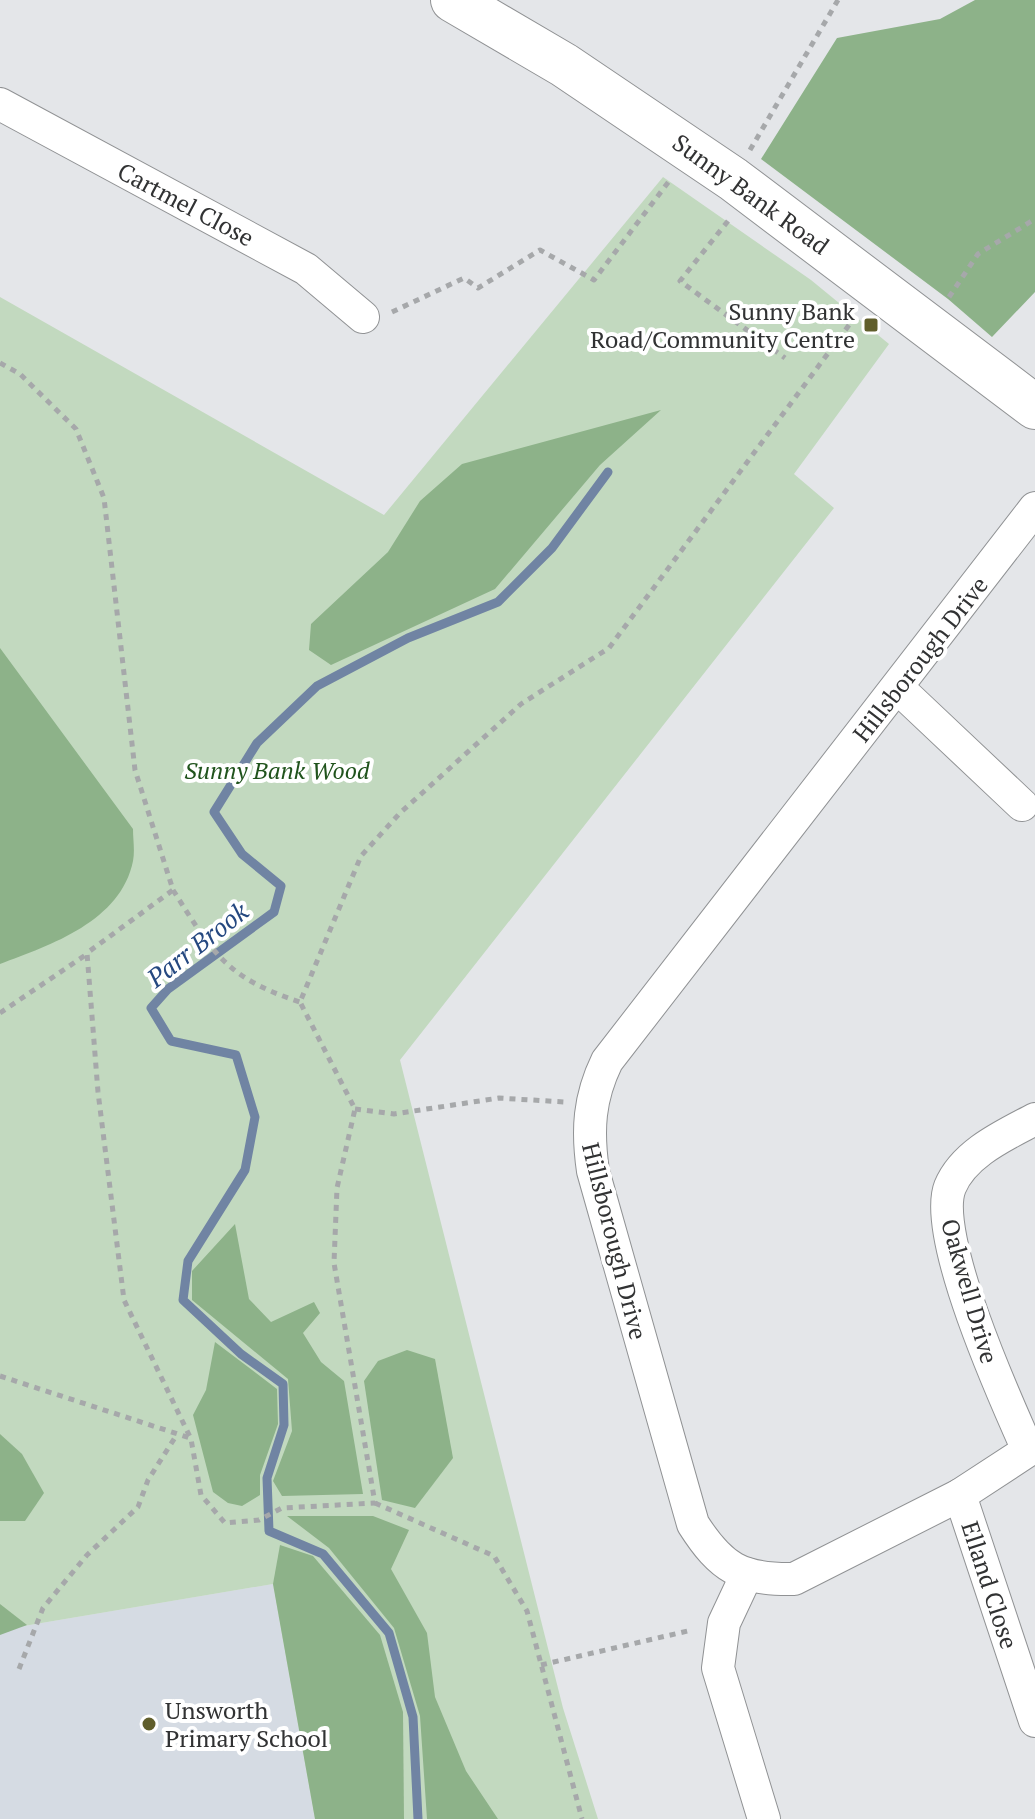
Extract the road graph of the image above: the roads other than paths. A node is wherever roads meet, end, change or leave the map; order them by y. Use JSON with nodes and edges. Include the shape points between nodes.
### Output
{"nodes":[{"id":1,"x":453,"y":0,"type":"edge"},
{"id":2,"x":0,"y":104,"type":"edge"},
{"id":3,"x":363,"y":317,"type":"road end"},
{"id":4,"x":1035,"y":407,"type":"edge"},
{"id":5,"x":1035,"y":508,"type":"edge"},
{"id":6,"x":898,"y":688,"type":"junction"},
{"id":7,"x":1022,"y":805,"type":"dead end"},
{"id":8,"x":1035,"y":1119,"type":"edge"},
{"id":9,"x":1032,"y":1448,"type":"edge"},
{"id":10,"x":960,"y":1495,"type":"junction"},
{"id":11,"x":747,"y":1574,"type":"junction"},
{"id":12,"x":1035,"y":1721,"type":"edge"},
{"id":13,"x":764,"y":1819,"type":"edge"}],
"edges":[{"from":1,"to":4,"type":"street","name":"Sunny Bank Road","via":[[692,150]]},
{"from":2,"to":3,"type":"street","name":"Cartmel Close","via":[[306,269]]},
{"from":5,"to":6,"type":"street","name":"Hillsborough Drive"},
{"from":6,"to":7,"type":"street"},
{"from":6,"to":11,"type":"street","name":"Hillsborough Drive","via":[[607,1061],[590,1104],[587,1135],[593,1171],[693,1524],[712,1554]]},
{"from":8,"to":9,"type":"street","name":"Oakwell Drive","via":[[973,1157],[957,1175],[946,1206],[990,1367]]},
{"from":9,"to":10,"type":"street","name":"Hillsborough Drive"},
{"from":10,"to":11,"type":"street","name":"Hillsborough Drive","via":[[794,1579]]},
{"from":10,"to":12,"type":"street","name":"Elland Close"},
{"from":11,"to":13,"type":"street","via":[[724,1623],[718,1668]]}]}
